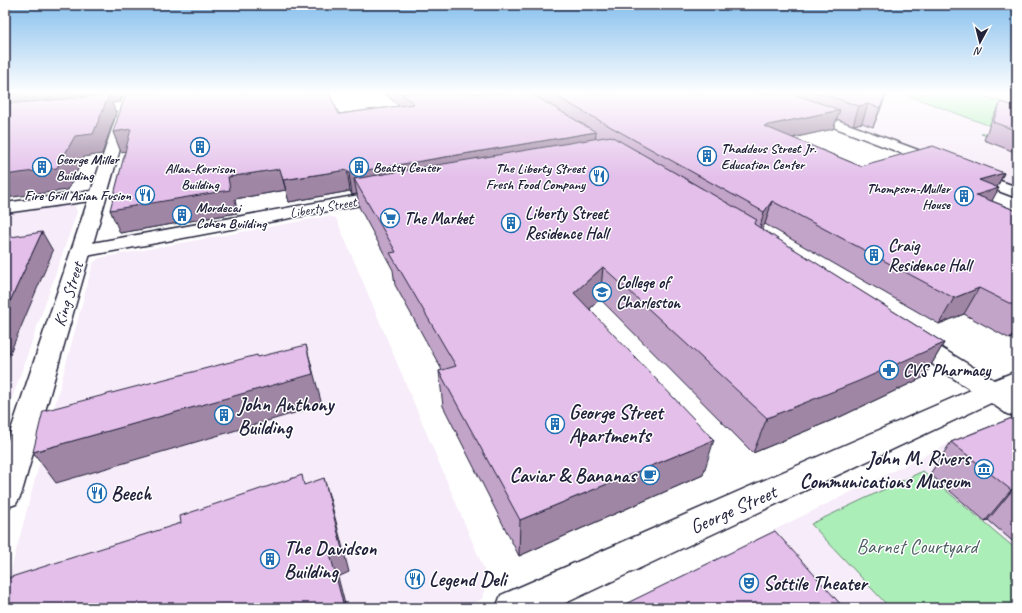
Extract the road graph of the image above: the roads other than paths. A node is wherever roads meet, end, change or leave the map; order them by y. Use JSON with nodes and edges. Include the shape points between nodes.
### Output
{"nodes":[{"id":1,"x":120,"y":122,"type":"edge"},
{"id":2,"x":829,"y":122,"type":"edge"},
{"id":3,"x":403,"y":192,"type":"edge"},
{"id":4,"x":1017,"y":193,"type":"edge"},
{"id":5,"x":98,"y":195,"type":"junction"},
{"id":6,"x":5,"y":208,"type":"edge"},
{"id":7,"x":81,"y":251,"type":"junction"},
{"id":8,"x":896,"y":330,"type":"edge"},
{"id":9,"x":1009,"y":393,"type":"edge"},
{"id":10,"x":5,"y":495,"type":"edge"},
{"id":11,"x":514,"y":608,"type":"edge"}],
"edges":[{"from":1,"to":5,"type":"street","name":"King Street"},
{"from":2,"to":4,"type":"street"},
{"from":3,"to":7,"type":"street","name":"Liberty Street"},
{"from":5,"to":6,"type":"street"},
{"from":5,"to":7,"type":"street","name":"King Street"},
{"from":7,"to":10,"type":"street","name":"King Street"},
{"from":8,"to":9,"type":"street"},
{"from":9,"to":11,"type":"street","name":"George Street"}]}
